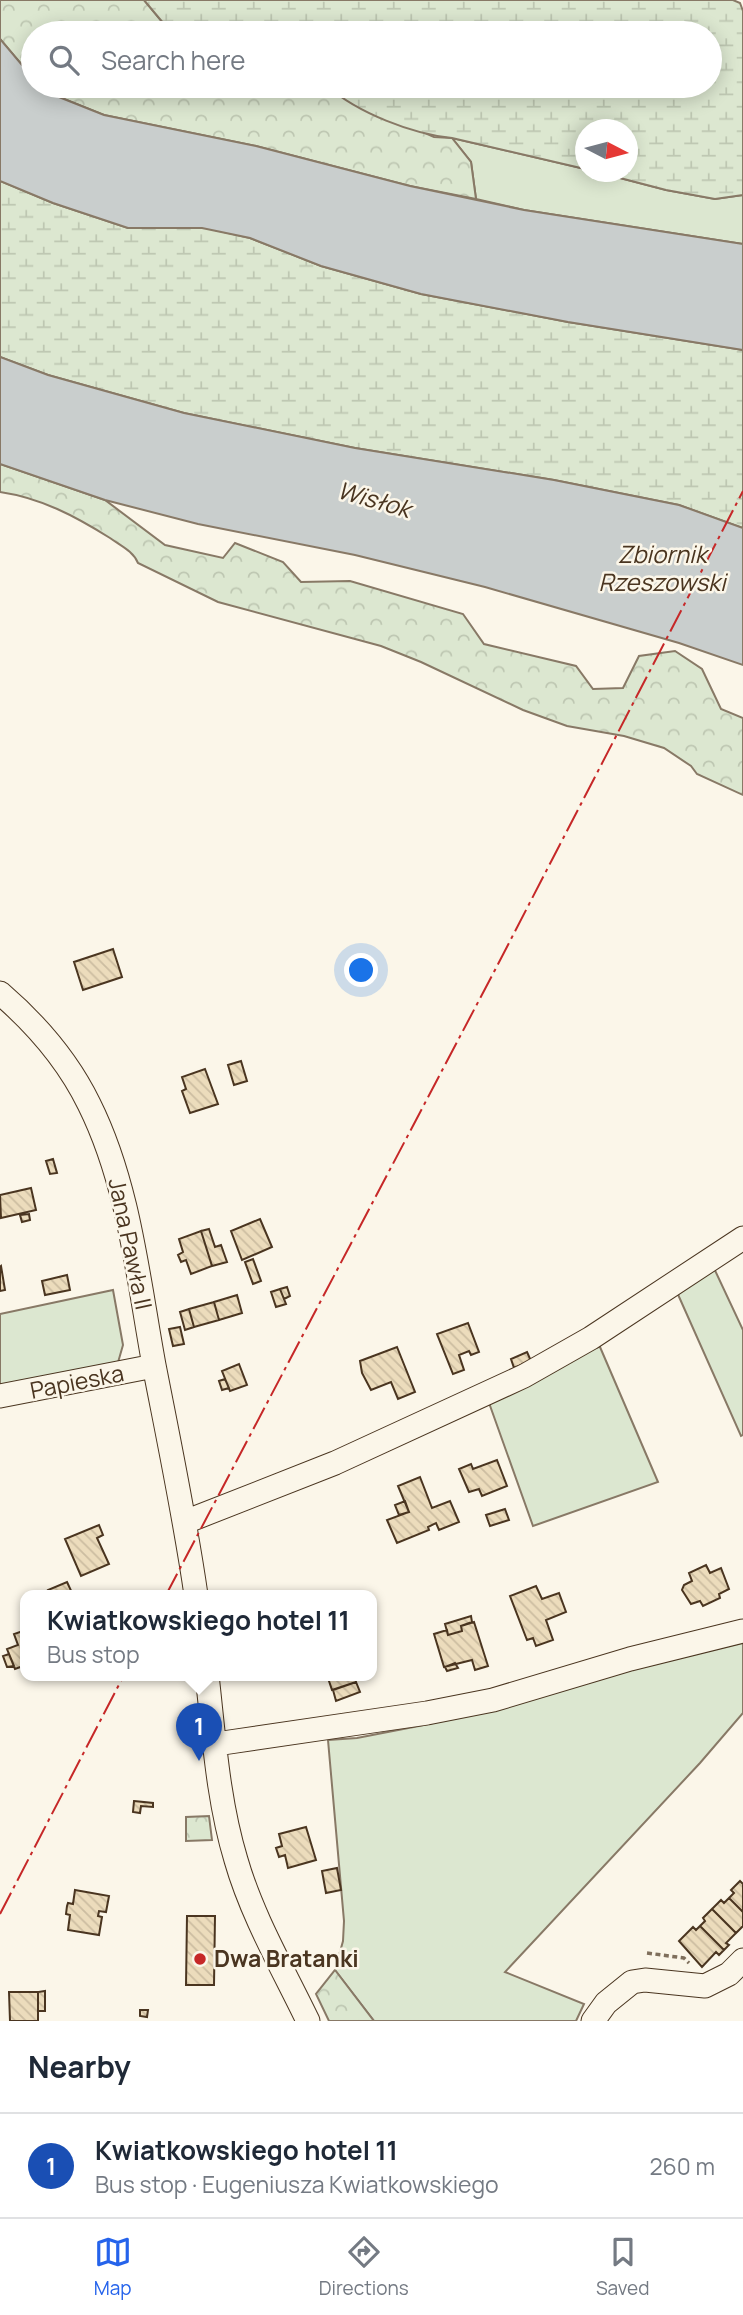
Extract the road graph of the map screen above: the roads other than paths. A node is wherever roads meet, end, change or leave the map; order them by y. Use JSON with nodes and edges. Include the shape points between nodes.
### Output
{"nodes":[{"id":1,"x":0,"y":993,"type":"edge"},
{"id":2,"x":743,"y":1238,"type":"edge"},
{"id":3,"x":154,"y":1366,"type":"junction"},
{"id":4,"x":0,"y":1396,"type":"edge"},
{"id":5,"x":186,"y":1525,"type":"junction"},
{"id":6,"x":195,"y":1590,"type":"edge"},
{"id":7,"x":743,"y":1631,"type":"edge"},
{"id":8,"x":208,"y":1681,"type":"edge"},
{"id":9,"x":216,"y":1744,"type":"junction"},
{"id":10,"x":743,"y":1960,"type":"edge"},
{"id":11,"x":309,"y":2021,"type":"edge"},
{"id":12,"x":593,"y":2021,"type":"edge"}],
"edges":[{"from":1,"to":3,"type":"street","name":"Jana Pawła II","via":[[59,1055],[90,1105],[113,1164],[129,1228]]},
{"from":2,"to":5,"type":"street","via":[[591,1338],[524,1376]]},
{"from":3,"to":4,"type":"street","name":"Papieska"},
{"from":3,"to":5,"type":"street","name":"Jana Pawła II"},
{"from":5,"to":6,"type":"street","name":"Jana Pawła II"},
{"from":7,"to":9,"type":"street","via":[[494,1700]]},
{"from":8,"to":9,"type":"street"},
{"from":9,"to":11,"type":"street","via":[[223,1805],[247,1895]]},
{"from":10,"to":12,"type":"street","via":[[729,1974],[705,1986],[632,1982],[606,2003]]}]}
